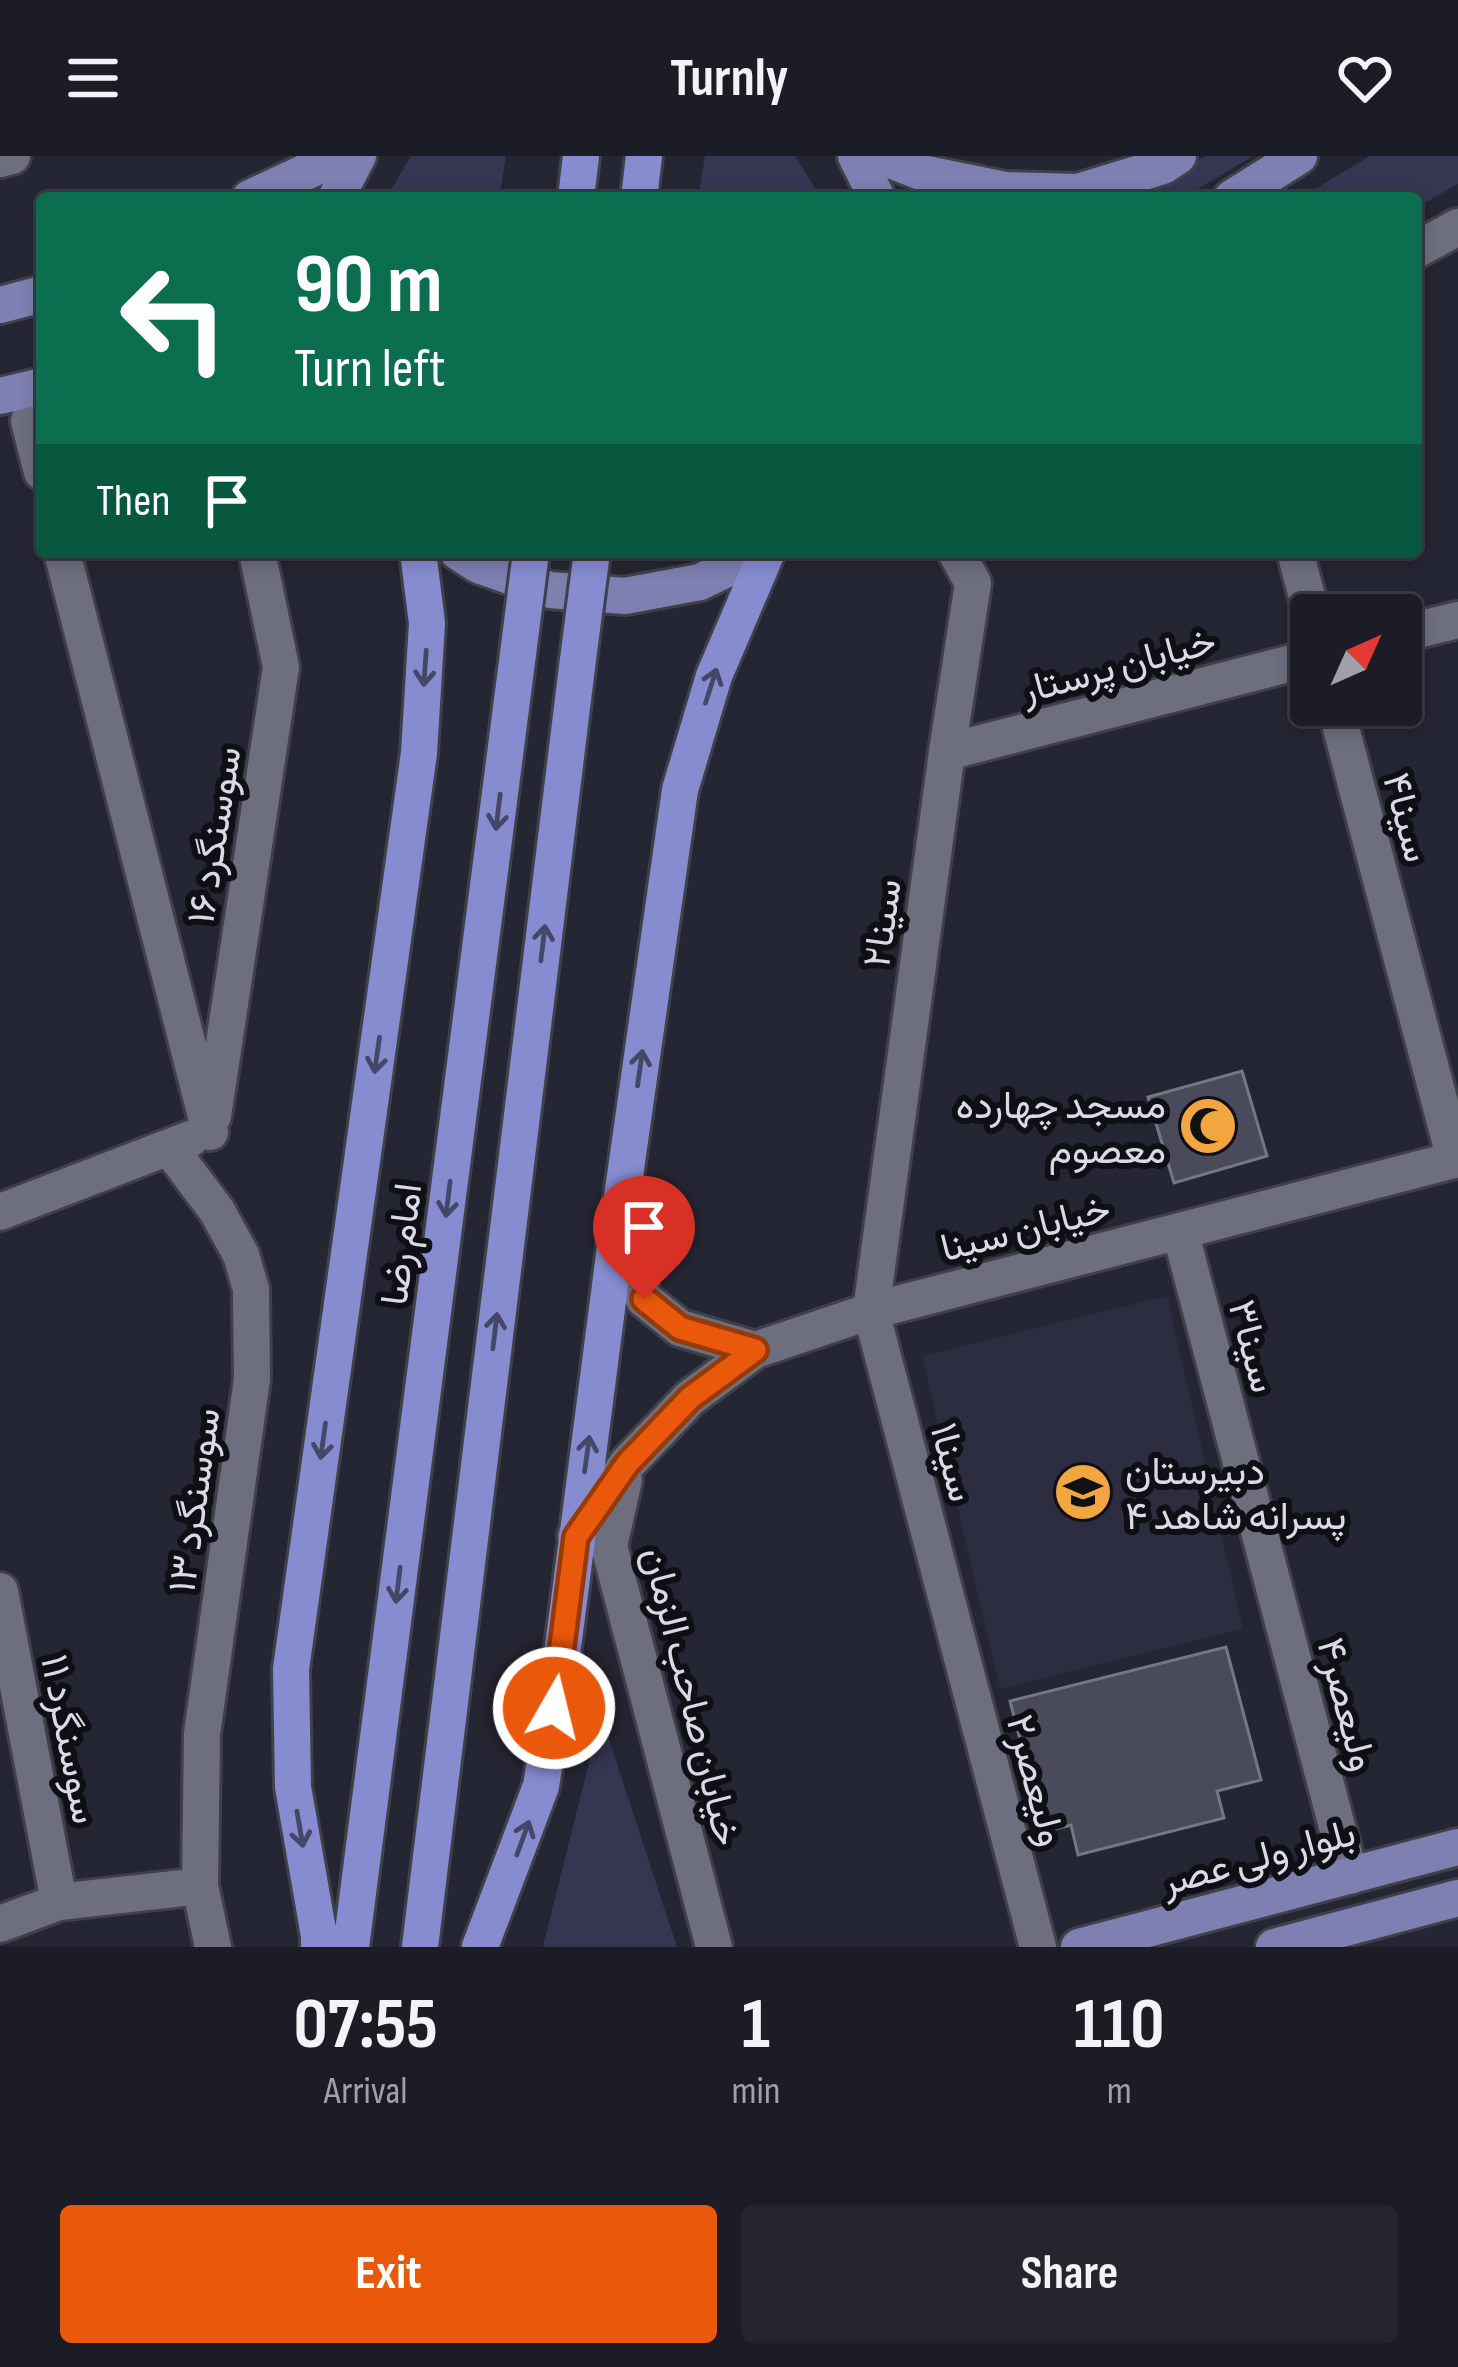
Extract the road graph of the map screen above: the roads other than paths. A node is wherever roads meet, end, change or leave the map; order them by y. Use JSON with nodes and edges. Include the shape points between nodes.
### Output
{"nodes":[{"id":1,"x":13,"y":156,"type":"edge"},
{"id":2,"x":340,"y":156,"type":"edge"},
{"id":3,"x":358,"y":156,"type":"edge"},
{"id":4,"x":581,"y":156,"type":"edge"},
{"id":5,"x":644,"y":156,"type":"edge"},
{"id":6,"x":856,"y":156,"type":"edge"},
{"id":7,"x":880,"y":156,"type":"edge"},
{"id":8,"x":1178,"y":156,"type":"edge"},
{"id":9,"x":1299,"y":156,"type":"edge"},
{"id":10,"x":0,"y":159,"type":"edge"},
{"id":11,"x":263,"y":192,"type":"edge"},
{"id":12,"x":339,"y":192,"type":"edge"},
{"id":13,"x":577,"y":192,"type":"edge"},
{"id":14,"x":640,"y":192,"type":"edge"},
{"id":15,"x":874,"y":192,"type":"edge"},
{"id":16,"x":1242,"y":192,"type":"edge"},
{"id":17,"x":1458,"y":226,"type":"edge"},
{"id":18,"x":1422,"y":247,"type":"edge"},
{"id":19,"x":36,"y":295,"type":"edge"},
{"id":20,"x":0,"y":304,"type":"edge"},
{"id":21,"x":36,"y":387,"type":"edge"},
{"id":22,"x":0,"y":396,"type":"edge"},
{"id":23,"x":29,"y":421,"type":"dead end"},
{"id":24,"x":36,"y":448,"type":"edge"},
{"id":25,"x":63,"y":558,"type":"edge"},
{"id":26,"x":258,"y":558,"type":"edge"},
{"id":27,"x":419,"y":558,"type":"edge"},
{"id":28,"x":467,"y":558,"type":"edge"},
{"id":29,"x":530,"y":558,"type":"edge"},
{"id":30,"x":591,"y":558,"type":"edge"},
{"id":31,"x":752,"y":558,"type":"edge"},
{"id":32,"x":763,"y":558,"type":"edge"},
{"id":33,"x":959,"y":558,"type":"edge"},
{"id":34,"x":1297,"y":558,"type":"edge"},
{"id":35,"x":1306,"y":594,"type":"edge"},
{"id":36,"x":1458,"y":620,"type":"edge"},
{"id":37,"x":1422,"y":629,"type":"edge"},
{"id":38,"x":1290,"y":663,"type":"edge"},
{"id":39,"x":1341,"y":726,"type":"edge"},
{"id":40,"x":947,"y":752,"type":"junction"},
{"id":41,"x":210,"y":1132,"type":"junction"},
{"id":42,"x":169,"y":1147,"type":"junction"},
{"id":43,"x":1457,"y":1159,"type":"edge"},
{"id":44,"x":0,"y":1212,"type":"edge"},
{"id":45,"x":1180,"y":1231,"type":"junction"},
{"id":46,"x":617,"y":1232,"type":"junction"},
{"id":47,"x":871,"y":1311,"type":"junction"},
{"id":48,"x":755,"y":1350,"type":"junction"},
{"id":49,"x":627,"y":1464,"type":"junction"},
{"id":50,"x":576,"y":1537,"type":"junction"},
{"id":51,"x":1265,"y":1553,"type":"joint"},
{"id":52,"x":0,"y":1591,"type":"edge"},
{"id":53,"x":956,"y":1634,"type":"joint"},
{"id":54,"x":1458,"y":1847,"type":"edge"},
{"id":55,"x":1350,"y":1876,"type":"junction"},
{"id":56,"x":200,"y":1886,"type":"junction"},
{"id":57,"x":1458,"y":1898,"type":"edge"},
{"id":58,"x":59,"y":1902,"type":"junction"},
{"id":59,"x":0,"y":1924,"type":"edge"},
{"id":60,"x":213,"y":1947,"type":"edge"},
{"id":61,"x":319,"y":1947,"type":"edge"},
{"id":62,"x":351,"y":1947,"type":"edge"},
{"id":63,"x":420,"y":1947,"type":"edge"},
{"id":64,"x":480,"y":1947,"type":"edge"},
{"id":65,"x":714,"y":1947,"type":"edge"},
{"id":66,"x":1038,"y":1947,"type":"edge"},
{"id":67,"x":1079,"y":1947,"type":"edge"},
{"id":68,"x":1274,"y":1947,"type":"edge"}],
"edges":[{"from":1,"to":10,"type":"street"},
{"from":2,"to":11,"type":"main road"},
{"from":3,"to":12,"type":"main road"},
{"from":4,"to":13,"type":"highway"},
{"from":5,"to":14,"type":"highway"},
{"from":6,"to":15,"type":"main road"},
{"from":7,"to":8,"type":"main road","via":[[1005,190],[1078,192]]},
{"from":9,"to":16,"type":"main road"},
{"from":17,"to":18,"type":"street"},
{"from":19,"to":20,"type":"main road"},
{"from":21,"to":22,"type":"main road"},
{"from":23,"to":24,"type":"street"},
{"from":25,"to":41,"type":"street"},
{"from":26,"to":41,"type":"street","name":"سوسنگرد ۱۶","via":[[281,668]]},
{"from":27,"to":61,"type":"highway","one_way":true,"via":[[427,623],[419,753],[291,1669],[293,1786]]},
{"from":28,"to":31,"type":"main road","via":[[550,590],[626,596],[700,582]]},
{"from":29,"to":62,"type":"highway","name":"امام رضا","one_way":true,"bridge":true},
{"from":63,"to":30,"type":"highway","one_way":true,"bridge":true},
{"from":46,"to":32,"type":"highway","one_way":true,"via":[[680,790],[714,676]]},
{"from":33,"to":40,"type":"street","name":"سینا۲","via":[[974,583]]},
{"from":34,"to":35,"type":"street"},
{"from":36,"to":37,"type":"street"},
{"from":38,"to":40,"type":"street","name":"خیابان پرستار"},
{"from":39,"to":43,"type":"street","name":"سینا۴"},
{"from":40,"to":47,"type":"street","name":"سینا۲"},
{"from":41,"to":42,"type":"street"},
{"from":42,"to":44,"type":"street"},
{"from":42,"to":56,"type":"street","name":"سوسنگرد ۱۳","via":[[217,1211],[251,1289],[252,1379],[202,1735]]},
{"from":43,"to":45,"type":"street","name":"خیابان سینا"},
{"from":45,"to":47,"type":"street","name":"خیابان سینا"},
{"from":45,"to":51,"type":"street","name":"سینا۳"},
{"from":46,"to":48,"type":"street","via":[[644,1299],[680,1328]]},
{"from":50,"to":46,"type":"highway","one_way":true},
{"from":47,"to":48,"type":"street","name":"خیابان سینا"},
{"from":47,"to":53,"type":"street","name":"سینا۱"},
{"from":48,"to":49,"type":"street","name":"خیابان سینا","via":[[690,1398]]},
{"from":49,"to":50,"type":"street","name":"خیابان سینا"},
{"from":49,"to":65,"type":"street","name":"خیابان صاحب الزمان","via":[[609,1546]]},
{"from":64,"to":50,"type":"highway","one_way":true,"via":[[541,1786]]},
{"from":51,"to":55,"type":"street","name":"ولیعصر۴"},
{"from":52,"to":58,"type":"street","name":"سوسنگرد ۱۱"},
{"from":53,"to":66,"type":"street","name":"ولیعصر۲"},
{"from":54,"to":55,"type":"main road","name":"بلوار ولی عصر"},
{"from":55,"to":67,"type":"main road","name":"بلوار ولی عصر"},
{"from":56,"to":58,"type":"street"},
{"from":56,"to":60,"type":"street","name":"سوسنگرد ۱۳"},
{"from":57,"to":68,"type":"main road"},
{"from":58,"to":59,"type":"street"}]}
